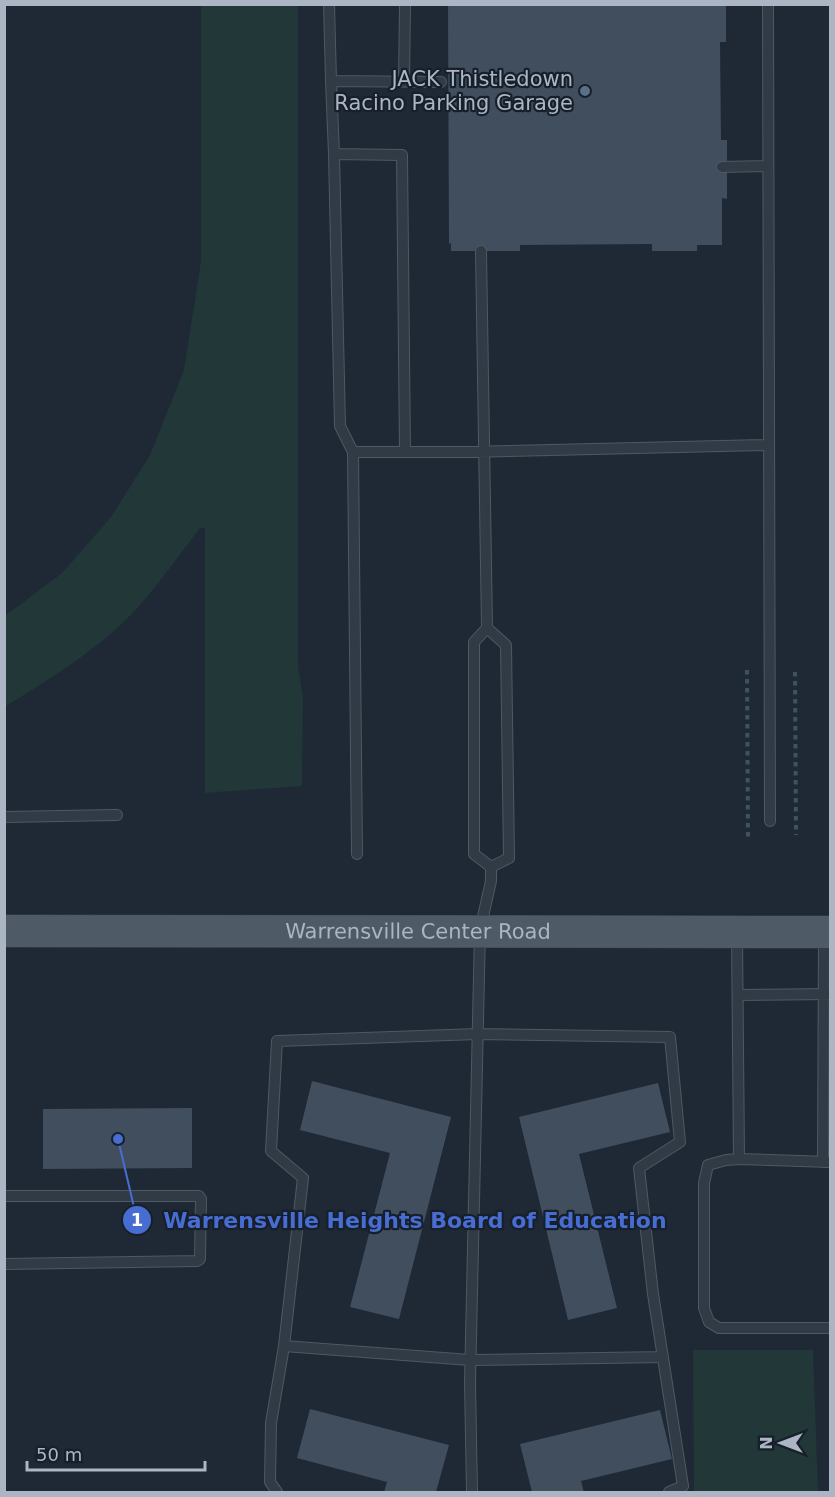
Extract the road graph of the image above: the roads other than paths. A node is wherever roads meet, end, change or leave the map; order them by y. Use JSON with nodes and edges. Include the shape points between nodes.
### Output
{"nodes":[{"id":1,"x":329,"y":4,"type":"edge"},
{"id":2,"x":405,"y":4,"type":"edge"},
{"id":3,"x":768,"y":4,"type":"edge"},
{"id":4,"x":331,"y":81,"type":"junction"},
{"id":5,"x":404,"y":81,"type":"junction"},
{"id":6,"x":441,"y":82,"type":"dead end"},
{"id":7,"x":334,"y":154,"type":"junction"},
{"id":8,"x":768,"y":166,"type":"junction"},
{"id":9,"x":722,"y":167,"type":"dead end"},
{"id":10,"x":481,"y":251,"type":"dead end"},
{"id":11,"x":768,"y":445,"type":"junction"},
{"id":12,"x":353,"y":452,"type":"junction"},
{"id":13,"x":405,"y":452,"type":"junction"},
{"id":14,"x":484,"y":452,"type":"junction"},
{"id":15,"x":487,"y":628,"type":"junction"},
{"id":16,"x":117,"y":815,"type":"dead end"},
{"id":17,"x":4,"y":817,"type":"edge"},
{"id":18,"x":770,"y":821,"type":"dead end"},
{"id":19,"x":357,"y":855,"type":"dead end"},
{"id":20,"x":492,"y":867,"type":"junction"},
{"id":21,"x":480,"y":930,"type":"junction"},
{"id":22,"x":4,"y":931,"type":"edge"},
{"id":23,"x":737,"y":931,"type":"junction"},
{"id":24,"x":827,"y":932,"type":"edge"},
{"id":25,"x":827,"y":993,"type":"edge"},
{"id":26,"x":738,"y":995,"type":"junction"},
{"id":27,"x":478,"y":1034,"type":"junction"},
{"id":28,"x":739,"y":1159,"type":"junction"},
{"id":29,"x":827,"y":1162,"type":"edge"},
{"id":30,"x":4,"y":1196,"type":"edge"},
{"id":31,"x":4,"y":1264,"type":"edge"},
{"id":32,"x":831,"y":1328,"type":"edge"},
{"id":33,"x":284,"y":1346,"type":"junction"},
{"id":34,"x":663,"y":1357,"type":"junction"},
{"id":35,"x":470,"y":1360,"type":"junction"},
{"id":36,"x":277,"y":1492,"type":"edge"},
{"id":37,"x":472,"y":1492,"type":"edge"},
{"id":38,"x":669,"y":1492,"type":"edge"}],
"edges":[{"from":1,"to":4,"type":"lane"},
{"from":2,"to":5,"type":"lane"},
{"from":3,"to":8,"type":"lane"},
{"from":4,"to":5,"type":"lane"},
{"from":4,"to":7,"type":"lane"},
{"from":5,"to":6,"type":"lane"},
{"from":7,"to":12,"type":"lane","via":[[340,426]]},
{"from":7,"to":13,"type":"lane","via":[[402,155]]},
{"from":8,"to":9,"type":"lane"},
{"from":8,"to":11,"type":"lane"},
{"from":10,"to":14,"type":"lane"},
{"from":11,"to":14,"type":"lane"},
{"from":11,"to":18,"type":"lane"},
{"from":12,"to":13,"type":"lane"},
{"from":12,"to":19,"type":"lane"},
{"from":13,"to":14,"type":"lane"},
{"from":14,"to":15,"type":"lane"},
{"from":15,"to":20,"type":"lane","via":[[474,642],[474,855]]},
{"from":15,"to":20,"type":"lane","via":[[506,645],[509,858]]},
{"from":16,"to":17,"type":"lane"},
{"from":20,"to":21,"type":"lane"},
{"from":21,"to":22,"type":"main road","name":"Warrensville Center Road"},
{"from":21,"to":23,"type":"main road","name":"Warrensville Center Road"},
{"from":21,"to":27,"type":"lane"},
{"from":23,"to":24,"type":"main road","name":"Warrensville Center Road"},
{"from":23,"to":26,"type":"lane"},
{"from":24,"to":25,"type":"lane"},
{"from":25,"to":26,"type":"lane"},
{"from":25,"to":29,"type":"lane"},
{"from":26,"to":28,"type":"lane"},
{"from":27,"to":33,"type":"lane","via":[[277,1041],[271,1151],[303,1178]]},
{"from":27,"to":34,"type":"lane","via":[[670,1037],[680,1142],[639,1168]]},
{"from":27,"to":35,"type":"lane"},
{"from":28,"to":29,"type":"lane"},
{"from":28,"to":32,"type":"lane","via":[[708,1166],[704,1183],[704,1308],[709,1322],[719,1328]]},
{"from":30,"to":31,"type":"lane","via":[[201,1199],[197,1261]]},
{"from":33,"to":35,"type":"lane"},
{"from":33,"to":36,"type":"lane","via":[[271,1423],[270,1482]]},
{"from":34,"to":35,"type":"lane"},
{"from":34,"to":38,"type":"lane","via":[[683,1486]]},
{"from":35,"to":37,"type":"lane"}]}
